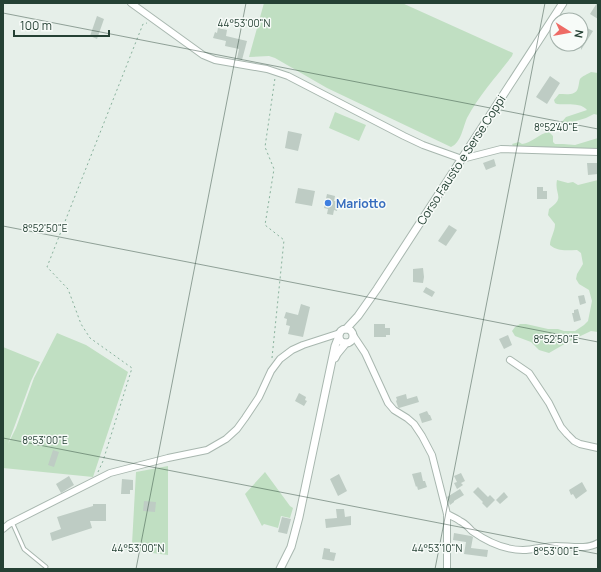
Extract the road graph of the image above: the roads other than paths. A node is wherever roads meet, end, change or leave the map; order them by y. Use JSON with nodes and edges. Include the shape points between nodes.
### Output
{"nodes":[{"id":1,"x":131,"y":3,"type":"edge"},
{"id":2,"x":563,"y":3,"type":"edge"},
{"id":3,"x":598,"y":152,"type":"edge"},
{"id":4,"x":462,"y":159,"type":"junction"},
{"id":5,"x":358,"y":316,"type":"junction"},
{"id":6,"x":342,"y":333,"type":"junction"},
{"id":7,"x":353,"y":335,"type":"junction"},
{"id":8,"x":347,"y":343,"type":"junction"},
{"id":9,"x":361,"y":347,"type":"junction"},
{"id":10,"x":510,"y":360,"type":"dead end"},
{"id":11,"x":332,"y":364,"type":"junction"},
{"id":12,"x":598,"y":448,"type":"edge"},
{"id":13,"x":446,"y":514,"type":"junction"},
{"id":14,"x":12,"y":522,"type":"junction"},
{"id":15,"x":3,"y":529,"type":"edge"},
{"id":16,"x":598,"y":543,"type":"edge"},
{"id":17,"x":46,"y":567,"type":"dead end"},
{"id":18,"x":280,"y":569,"type":"edge"},
{"id":19,"x":448,"y":569,"type":"edge"}],
"edges":[{"from":1,"to":4,"type":"street","via":[[203,55],[215,60],[276,71],[404,136]]},
{"from":2,"to":4,"type":"street","name":"Corso Fausto e Serse Coppi"},
{"from":3,"to":4,"type":"street","via":[[501,149]]},
{"from":4,"to":5,"type":"street","name":"Corso Fausto e Serse Coppi"},
{"from":5,"to":6,"type":"street"},
{"from":5,"to":7,"type":"street"},
{"from":6,"to":7,"type":"street","via":[[351,331]]},
{"from":6,"to":8,"type":"street","via":[[340,339]]},
{"from":6,"to":11,"type":"street","via":[[335,346]]},
{"from":6,"to":14,"type":"street","via":[[303,345],[280,358],[245,418],[226,439],[207,450],[110,473]]},
{"from":7,"to":8,"type":"street"},
{"from":7,"to":9,"type":"street"},
{"from":8,"to":9,"type":"street"},
{"from":8,"to":11,"type":"street"},
{"from":9,"to":13,"type":"street","via":[[388,403],[414,424],[432,455]]},
{"from":10,"to":12,"type":"street","via":[[530,372],[562,427],[574,441]]},
{"from":11,"to":18,"type":"street","via":[[299,517],[291,547]]},
{"from":13,"to":16,"type":"street","via":[[462,521],[494,544],[508,549],[524,550],[551,546],[581,548]]},
{"from":13,"to":19,"type":"street"},
{"from":14,"to":15,"type":"street"},
{"from":14,"to":17,"type":"lane","via":[[24,549]]}]}
